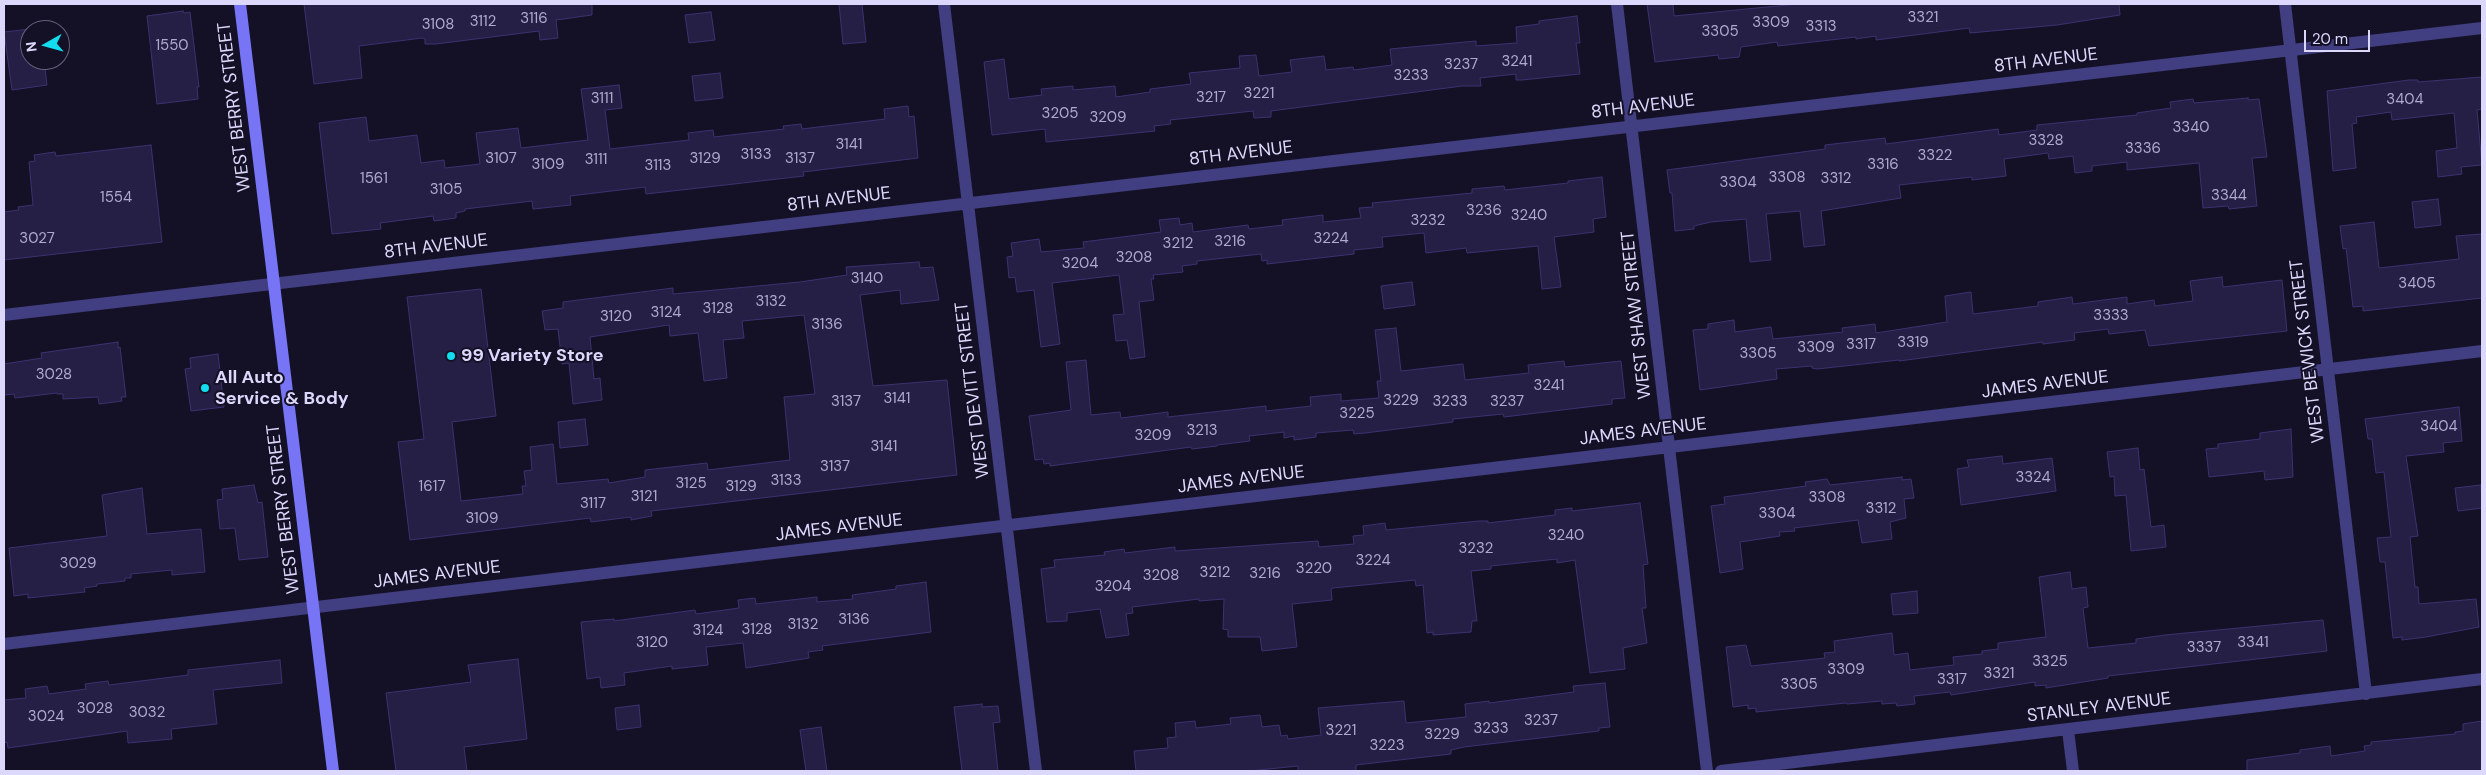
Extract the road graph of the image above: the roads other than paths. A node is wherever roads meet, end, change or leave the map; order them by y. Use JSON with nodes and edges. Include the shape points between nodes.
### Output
{"nodes":[{"id":1,"x":240,"y":4,"type":"edge"},
{"id":2,"x":944,"y":4,"type":"edge"},
{"id":3,"x":1617,"y":4,"type":"edge"},
{"id":4,"x":2285,"y":4,"type":"edge"},
{"id":5,"x":2482,"y":28,"type":"edge"},
{"id":6,"x":2290,"y":50,"type":"junction"},
{"id":7,"x":1632,"y":126,"type":"junction"},
{"id":8,"x":968,"y":203,"type":"junction"},
{"id":9,"x":274,"y":283,"type":"junction"},
{"id":10,"x":4,"y":315,"type":"edge"},
{"id":11,"x":2482,"y":350,"type":"edge"},
{"id":12,"x":2328,"y":369,"type":"junction"},
{"id":13,"x":1669,"y":447,"type":"junction"},
{"id":14,"x":1006,"y":525,"type":"junction"},
{"id":15,"x":314,"y":607,"type":"junction"},
{"id":16,"x":4,"y":644,"type":"edge"},
{"id":17,"x":2482,"y":680,"type":"edge"},
{"id":18,"x":2366,"y":694,"type":"junction"},
{"id":19,"x":2068,"y":730,"type":"junction"},
{"id":20,"x":333,"y":771,"type":"edge"},
{"id":21,"x":1036,"y":771,"type":"edge"},
{"id":22,"x":1707,"y":771,"type":"edge"},
{"id":23,"x":1720,"y":771,"type":"edge"},
{"id":24,"x":2073,"y":771,"type":"edge"}],
"edges":[{"from":1,"to":9,"type":"main road","name":"WEST BERRY STREET"},
{"from":2,"to":8,"type":"street","name":"WEST DEVITT STREET"},
{"from":3,"to":7,"type":"street","name":"WEST SHAW STREET"},
{"from":4,"to":6,"type":"street","name":"WEST BEWICK STREET"},
{"from":5,"to":6,"type":"street","name":"8TH AVENUE"},
{"from":6,"to":7,"type":"street","name":"8TH AVENUE"},
{"from":6,"to":12,"type":"street","name":"WEST BEWICK STREET"},
{"from":7,"to":8,"type":"street","name":"8TH AVENUE"},
{"from":7,"to":13,"type":"street","name":"WEST SHAW STREET"},
{"from":8,"to":9,"type":"street","name":"8TH AVENUE"},
{"from":8,"to":14,"type":"street","name":"WEST DEVITT STREET"},
{"from":9,"to":10,"type":"street","name":"8TH AVENUE"},
{"from":9,"to":15,"type":"main road","name":"WEST BERRY STREET"},
{"from":11,"to":12,"type":"street","name":"JAMES AVENUE"},
{"from":12,"to":13,"type":"street","name":"JAMES AVENUE"},
{"from":12,"to":18,"type":"street","name":"WEST BEWICK STREET"},
{"from":13,"to":14,"type":"street","name":"JAMES AVENUE"},
{"from":13,"to":22,"type":"street","name":"WEST SHAW STREET"},
{"from":14,"to":15,"type":"street","name":"JAMES AVENUE"},
{"from":14,"to":21,"type":"street","name":"WEST DEVITT STREET"},
{"from":15,"to":16,"type":"street","name":"JAMES AVENUE"},
{"from":15,"to":20,"type":"main road","name":"WEST BERRY STREET"},
{"from":17,"to":18,"type":"street","name":"STANLEY AVENUE"},
{"from":18,"to":19,"type":"street","name":"STANLEY AVENUE"},
{"from":19,"to":23,"type":"street","name":"STANLEY AVENUE"},
{"from":19,"to":24,"type":"street"}]}
